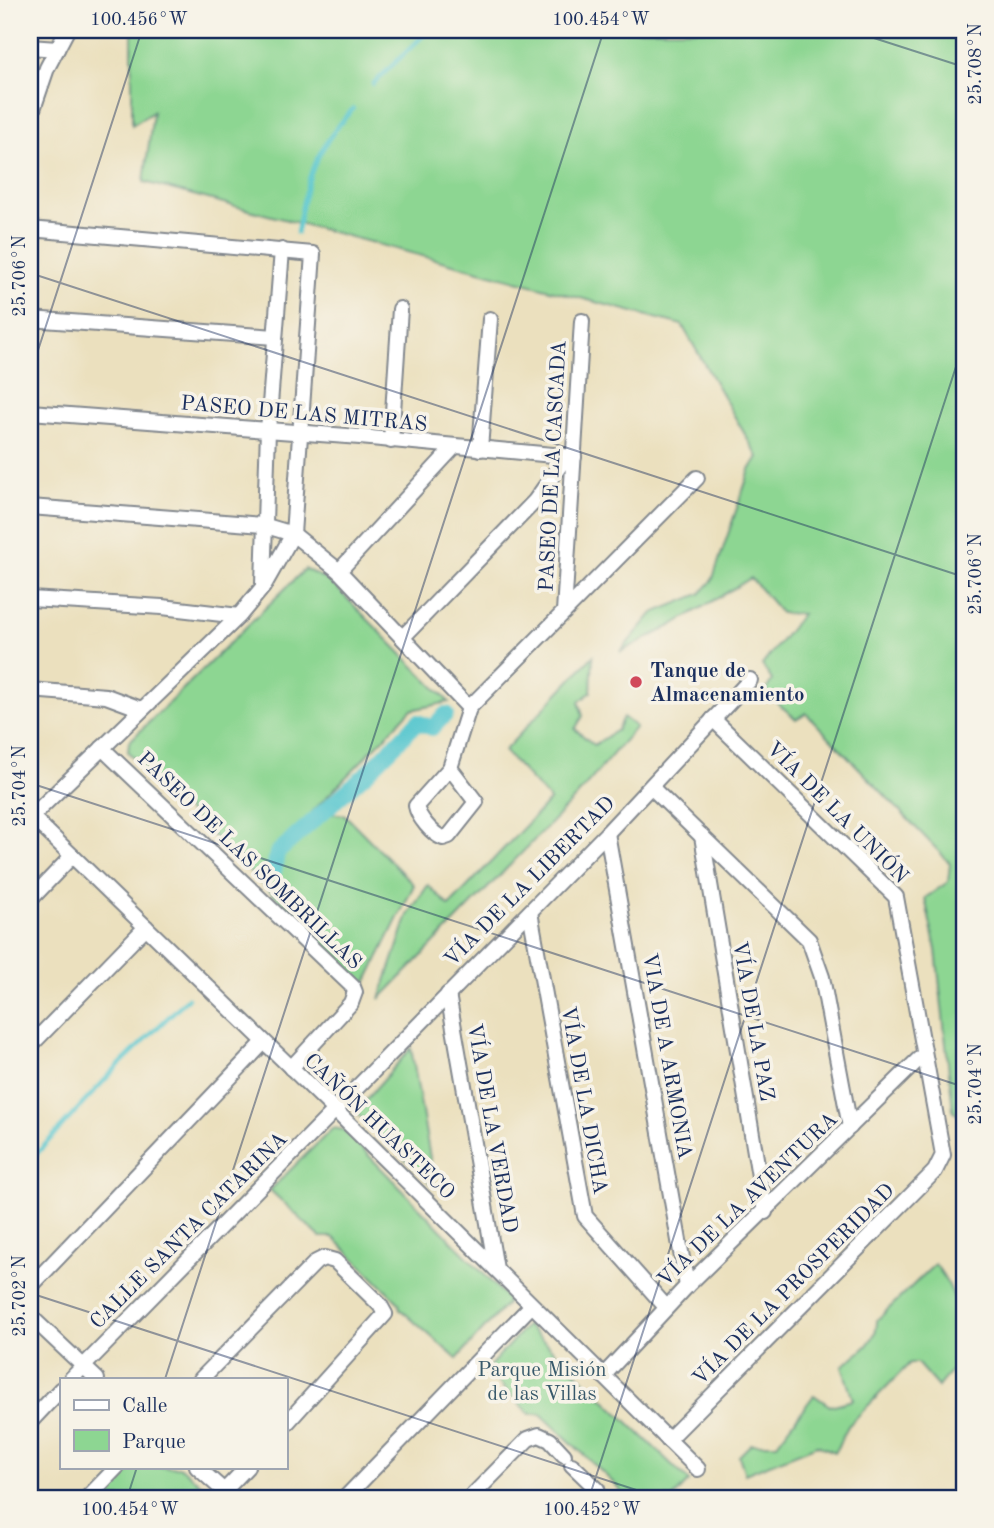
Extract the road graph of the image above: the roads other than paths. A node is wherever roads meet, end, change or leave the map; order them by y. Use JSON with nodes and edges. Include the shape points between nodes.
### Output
{"nodes":[{"id":1,"x":67,"y":30,"type":"edge"},
{"id":2,"x":30,"y":47,"type":"edge"},
{"id":3,"x":57,"y":49,"type":"junction"},
{"id":4,"x":30,"y":118,"type":"edge"},
{"id":5,"x":30,"y":229,"type":"edge"},
{"id":6,"x":282,"y":250,"type":"junction"},
{"id":7,"x":400,"y":309,"type":"dead end"},
{"id":8,"x":30,"y":319,"type":"edge"},
{"id":9,"x":490,"y":319,"type":"dead end"},
{"id":10,"x":582,"y":321,"type":"dead end"},
{"id":11,"x":275,"y":337,"type":"junction"},
{"id":12,"x":30,"y":412,"type":"edge"},
{"id":13,"x":268,"y":430,"type":"junction"},
{"id":14,"x":300,"y":432,"type":"junction"},
{"id":15,"x":391,"y":441,"type":"junction"},
{"id":16,"x":454,"y":447,"type":"junction"},
{"id":17,"x":480,"y":449,"type":"junction"},
{"id":18,"x":570,"y":457,"type":"junction"},
{"id":19,"x":696,"y":478,"type":"dead end"},
{"id":20,"x":30,"y":508,"type":"edge"},
{"id":21,"x":263,"y":525,"type":"junction"},
{"id":22,"x":293,"y":534,"type":"junction"},
{"id":23,"x":338,"y":571,"type":"junction"},
{"id":24,"x":263,"y":587,"type":"junction"},
{"id":25,"x":30,"y":599,"type":"edge"},
{"id":26,"x":564,"y":612,"type":"junction"},
{"id":27,"x":239,"y":616,"type":"junction"},
{"id":28,"x":403,"y":637,"type":"junction"},
{"id":29,"x":750,"y":680,"type":"dead end"},
{"id":30,"x":30,"y":690,"type":"edge"},
{"id":31,"x":469,"y":708,"type":"junction"},
{"id":32,"x":141,"y":709,"type":"junction"},
{"id":33,"x":713,"y":719,"type":"junction"},
{"id":34,"x":102,"y":748,"type":"junction"},
{"id":35,"x":450,"y":768,"type":"junction"},
{"id":36,"x":651,"y":786,"type":"junction"},
{"id":37,"x":31,"y":816,"type":"edge"},
{"id":38,"x":607,"y":833,"type":"junction"},
{"id":39,"x":702,"y":836,"type":"junction"},
{"id":40,"x":72,"y":856,"type":"junction"},
{"id":41,"x":30,"y":900,"type":"edge"},
{"id":42,"x":530,"y":912,"type":"junction"},
{"id":43,"x":146,"y":927,"type":"junction"},
{"id":44,"x":448,"y":994,"type":"junction"},
{"id":45,"x":264,"y":1042,"type":"junction"},
{"id":46,"x":30,"y":1046,"type":"edge"},
{"id":47,"x":923,"y":1055,"type":"junction"},
{"id":48,"x":291,"y":1068,"type":"junction"},
{"id":49,"x":335,"y":1110,"type":"junction"},
{"id":50,"x":850,"y":1127,"type":"junction"},
{"id":51,"x":943,"y":1155,"type":"joint"},
{"id":52,"x":765,"y":1212,"type":"junction"},
{"id":53,"x":496,"y":1269,"type":"junction"},
{"id":54,"x":687,"y":1286,"type":"junction"},
{"id":55,"x":30,"y":1287,"type":"edge"},
{"id":56,"x":531,"y":1306,"type":"junction"},
{"id":57,"x":667,"y":1307,"type":"junction"},
{"id":58,"x":30,"y":1316,"type":"edge"},
{"id":59,"x":83,"y":1367,"type":"junction"},
{"id":60,"x":603,"y":1376,"type":"junction"},
{"id":61,"x":72,"y":1378,"type":"edge"},
{"id":62,"x":96,"y":1378,"type":"edge"},
{"id":63,"x":202,"y":1378,"type":"edge"},
{"id":64,"x":60,"y":1391,"type":"edge"},
{"id":65,"x":30,"y":1422,"type":"edge"},
{"id":66,"x":287,"y":1423,"type":"edge"},
{"id":67,"x":668,"y":1440,"type":"junction"},
{"id":68,"x":116,"y":1468,"type":"edge"},
{"id":69,"x":198,"y":1468,"type":"edge"},
{"id":70,"x":246,"y":1468,"type":"edge"},
{"id":71,"x":698,"y":1469,"type":"dead end"},
{"id":72,"x":228,"y":1494,"type":"edge"},
{"id":73,"x":87,"y":1498,"type":"edge"},
{"id":74,"x":345,"y":1498,"type":"edge"},
{"id":75,"x":470,"y":1498,"type":"edge"},
{"id":76,"x":599,"y":1498,"type":"edge"}],
"edges":[{"from":1,"to":3,"type":"street"},
{"from":2,"to":3,"type":"street"},
{"from":3,"to":4,"type":"street"},
{"from":5,"to":6,"type":"street"},
{"from":6,"to":11,"type":"street"},
{"from":6,"to":14,"type":"street","via":[[312,253]]},
{"from":7,"to":15,"type":"street"},
{"from":8,"to":11,"type":"street"},
{"from":9,"to":17,"type":"street"},
{"from":10,"to":18,"type":"street","name":"PASEO DE LA CASCADA"},
{"from":11,"to":13,"type":"street"},
{"from":12,"to":13,"type":"street","name":"PASEO DE LAS MITRAS"},
{"from":13,"to":14,"type":"street","name":"PASEO DE LAS MITRAS"},
{"from":13,"to":21,"type":"street"},
{"from":14,"to":15,"type":"street","name":"PASEO DE LAS MITRAS"},
{"from":14,"to":22,"type":"street"},
{"from":15,"to":16,"type":"street","name":"PASEO DE LAS MITRAS"},
{"from":16,"to":17,"type":"street","name":"PASEO DE LAS MITRAS"},
{"from":16,"to":23,"type":"street"},
{"from":17,"to":18,"type":"street","name":"PASEO DE LAS MITRAS"},
{"from":18,"to":26,"type":"street","name":"PASEO DE LA CASCADA"},
{"from":18,"to":28,"type":"street","via":[[535,501]]},
{"from":19,"to":26,"type":"street"},
{"from":20,"to":21,"type":"street"},
{"from":21,"to":22,"type":"street"},
{"from":21,"to":24,"type":"street"},
{"from":22,"to":23,"type":"street"},
{"from":22,"to":24,"type":"street"},
{"from":23,"to":28,"type":"street"},
{"from":24,"to":27,"type":"street"},
{"from":25,"to":27,"type":"street"},
{"from":26,"to":31,"type":"street"},
{"from":27,"to":32,"type":"street"},
{"from":28,"to":31,"type":"street"},
{"from":29,"to":33,"type":"street","name":"VÍA DE LA LIBERTAD"},
{"from":30,"to":32,"type":"street","via":[[96,694]]},
{"from":31,"to":35,"type":"street"},
{"from":32,"to":34,"type":"street"},
{"from":33,"to":36,"type":"street","name":"VÍA DE LA LIBERTAD"},
{"from":33,"to":47,"type":"street","name":"VÍA DE LA UNIÓN","via":[[896,897]]},
{"from":34,"to":37,"type":"street"},
{"from":34,"to":48,"type":"street","name":"PASEO DE LAS SOMBRILLAS","via":[[353,987],[351,1003]]},
{"from":35,"to":35,"type":"street","via":[[416,806],[443,838],[476,802]]},
{"from":36,"to":38,"type":"street","name":"VÍA DE LA LIBERTAD"},
{"from":36,"to":39,"type":"street"},
{"from":37,"to":40,"type":"street","name":"CAÑÓN HUASTECO"},
{"from":38,"to":42,"type":"street","name":"VÍA DE LA LIBERTAD"},
{"from":38,"to":54,"type":"street","name":"VIA DE A ARMONIA"},
{"from":39,"to":50,"type":"street","via":[[809,940],[822,977]]},
{"from":39,"to":52,"type":"street","name":"VÍA DE LA PAZ"},
{"from":40,"to":41,"type":"street"},
{"from":40,"to":43,"type":"street","name":"CAÑÓN HUASTECO"},
{"from":42,"to":44,"type":"street","name":"VÍA DE LA LIBERTAD"},
{"from":42,"to":57,"type":"street","name":"VÍA DE LA DICHA","via":[[585,1216]]},
{"from":43,"to":45,"type":"street","name":"CAÑÓN HUASTECO"},
{"from":43,"to":46,"type":"street"},
{"from":44,"to":49,"type":"street","name":"VÍA DE LA LIBERTAD"},
{"from":44,"to":53,"type":"street","name":"VÍA DE LA VERDAD"},
{"from":45,"to":48,"type":"street","name":"CAÑÓN HUASTECO"},
{"from":45,"to":55,"type":"street"},
{"from":47,"to":50,"type":"street","name":"VÍA DE LA AVENTURA"},
{"from":47,"to":51,"type":"street","name":"VÍA DE LA UNIÓN"},
{"from":48,"to":49,"type":"street","name":"CAÑÓN HUASTECO"},
{"from":49,"to":53,"type":"street","name":"CAÑÓN HUASTECO"},
{"from":49,"to":59,"type":"street","name":"CALLE SANTA CATARINA"},
{"from":50,"to":52,"type":"street","name":"VÍA DE LA AVENTURA"},
{"from":51,"to":67,"type":"street","name":"VÍA DE LA PROSPERIDAD","via":[[935,1171]]},
{"from":52,"to":54,"type":"street","name":"VÍA DE LA AVENTURA"},
{"from":53,"to":56,"type":"street","name":"CAÑÓN HUASTECO"},
{"from":54,"to":57,"type":"street","name":"VÍA DE LA AVENTURA"},
{"from":56,"to":60,"type":"street","name":"CAÑÓN HUASTECO"},
{"from":56,"to":74,"type":"street"},
{"from":57,"to":60,"type":"street","name":"VÍA DE LA AVENTURA"},
{"from":58,"to":59,"type":"street"},
{"from":59,"to":61,"type":"street","name":"CALLE SANTA CATARINA"},
{"from":59,"to":62,"type":"street"},
{"from":60,"to":67,"type":"street","name":"CAÑÓN HUASTECO"},
{"from":63,"to":66,"type":"street","via":[[316,1262],[324,1258],[335,1261],[385,1314]]},
{"from":64,"to":65,"type":"street"},
{"from":67,"to":71,"type":"street","name":"CAÑÓN HUASTECO"},
{"from":68,"to":73,"type":"street"},
{"from":69,"to":72,"type":"street"},
{"from":70,"to":72,"type":"street"},
{"from":75,"to":76,"type":"street","via":[[528,1439],[539,1435],[550,1440],[597,1489]]}]}
